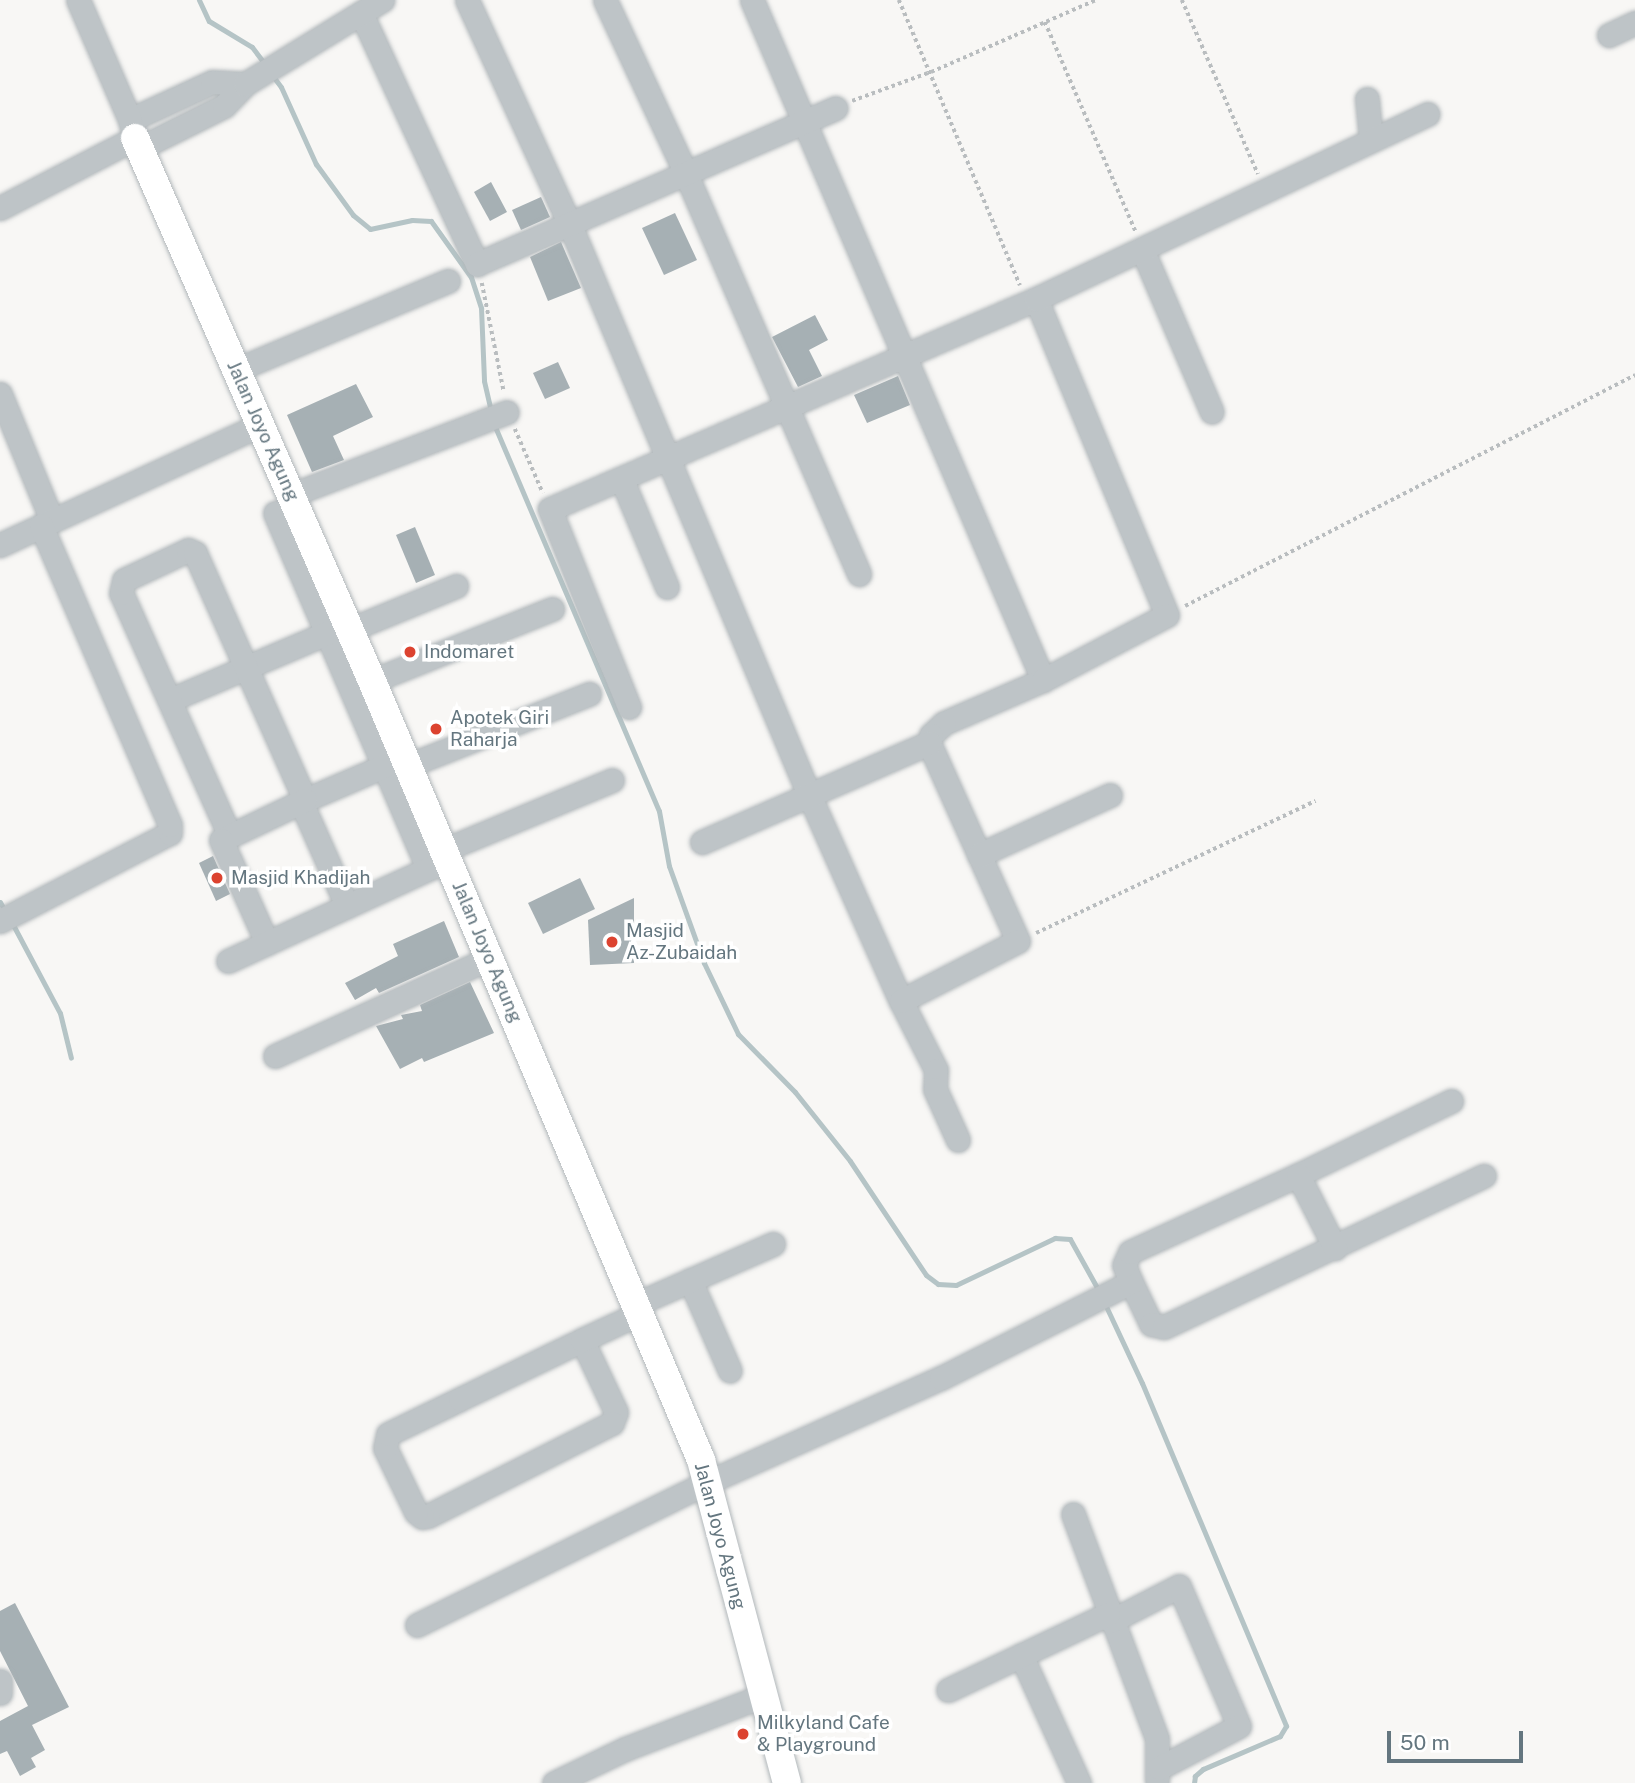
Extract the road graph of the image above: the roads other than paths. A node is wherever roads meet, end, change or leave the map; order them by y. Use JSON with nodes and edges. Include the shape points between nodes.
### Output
{"nodes":[{"id":1,"x":78,"y":0,"type":"edge"},
{"id":2,"x":382,"y":0,"type":"edge"},
{"id":3,"x":467,"y":0,"type":"edge"},
{"id":4,"x":605,"y":0,"type":"edge"},
{"id":5,"x":752,"y":0,"type":"edge"},
{"id":6,"x":361,"y":13,"type":"junction"},
{"id":7,"x":1635,"y":23,"type":"edge"},
{"id":8,"x":1609,"y":35,"type":"dead end"},
{"id":9,"x":1367,"y":99,"type":"dead end"},
{"id":10,"x":835,"y":108,"type":"road end"},
{"id":11,"x":1427,"y":114,"type":"dead end"},
{"id":12,"x":803,"y":123,"type":"junction"},
{"id":13,"x":135,"y":136,"type":"junction"},
{"id":14,"x":1371,"y":140,"type":"junction"},
{"id":15,"x":686,"y":174,"type":"junction"},
{"id":16,"x":0,"y":208,"type":"edge"},
{"id":17,"x":570,"y":225,"type":"junction"},
{"id":18,"x":1142,"y":249,"type":"junction"},
{"id":19,"x":448,"y":281,"type":"dead end"},
{"id":20,"x":1031,"y":300,"type":"junction"},
{"id":21,"x":903,"y":356,"type":"junction"},
{"id":22,"x":236,"y":370,"type":"junction"},
{"id":23,"x":0,"y":394,"type":"edge"},
{"id":24,"x":786,"y":408,"type":"junction"},
{"id":25,"x":1212,"y":412,"type":"dead end"},
{"id":26,"x":497,"y":415,"type":"road end"},
{"id":27,"x":260,"y":425,"type":"junction"},
{"id":28,"x":667,"y":460,"type":"junction"},
{"id":29,"x":621,"y":480,"type":"junction"},
{"id":30,"x":283,"y":504,"type":"junction"},
{"id":31,"x":47,"y":524,"type":"junction"},
{"id":32,"x":0,"y":545,"type":"edge"},
{"id":33,"x":859,"y":574,"type":"dead end"},
{"id":34,"x":456,"y":586,"type":"dead end"},
{"id":35,"x":667,"y":587,"type":"dead end"},
{"id":36,"x":552,"y":609,"type":"dead end"},
{"id":37,"x":338,"y":631,"type":"junction"},
{"id":38,"x":245,"y":667,"type":"junction"},
{"id":39,"x":1043,"y":680,"type":"junction"},
{"id":40,"x":372,"y":681,"type":"junction"},
{"id":41,"x":589,"y":694,"type":"dead end"},
{"id":42,"x":170,"y":700,"type":"junction"},
{"id":43,"x":629,"y":707,"type":"dead end"},
{"id":44,"x":929,"y":743,"type":"junction"},
{"id":45,"x":396,"y":766,"type":"junction"},
{"id":46,"x":612,"y":780,"type":"dead end"},
{"id":47,"x":1110,"y":795,"type":"dead end"},
{"id":48,"x":810,"y":797,"type":"junction"},
{"id":49,"x":303,"y":801,"type":"junction"},
{"id":50,"x":229,"y":834,"type":"junction"},
{"id":51,"x":702,"y":842,"type":"dead end"},
{"id":52,"x":979,"y":855,"type":"junction"},
{"id":53,"x":440,"y":860,"type":"junction"},
{"id":54,"x":347,"y":906,"type":"junction"},
{"id":55,"x":5,"y":917,"type":"edge"},
{"id":56,"x":267,"y":943,"type":"junction"},
{"id":57,"x":490,"y":958,"type":"junction"},
{"id":58,"x":228,"y":961,"type":"dead end"},
{"id":59,"x":901,"y":1001,"type":"junction"},
{"id":60,"x":275,"y":1056,"type":"dead end"},
{"id":61,"x":1451,"y":1101,"type":"dead end"},
{"id":62,"x":958,"y":1140,"type":"dead end"},
{"id":63,"x":1298,"y":1175,"type":"junction"},
{"id":64,"x":1483,"y":1176,"type":"dead end"},
{"id":65,"x":773,"y":1244,"type":"dead end"},
{"id":66,"x":1335,"y":1248,"type":"junction"},
{"id":67,"x":690,"y":1280,"type":"junction"},
{"id":68,"x":1111,"y":1292,"type":"junction"},
{"id":69,"x":636,"y":1309,"type":"junction"},
{"id":70,"x":582,"y":1340,"type":"junction"},
{"id":71,"x":730,"y":1371,"type":"dead end"},
{"id":72,"x":708,"y":1482,"type":"junction"},
{"id":73,"x":1073,"y":1514,"type":"dead end"},
{"id":74,"x":1110,"y":1618,"type":"junction"},
{"id":75,"x":417,"y":1625,"type":"dead end"},
{"id":76,"x":1021,"y":1655,"type":"junction"},
{"id":77,"x":0,"y":1681,"type":"edge"},
{"id":78,"x":947,"y":1690,"type":"dead end"},
{"id":79,"x":0,"y":1693,"type":"edge"},
{"id":80,"x":762,"y":1696,"type":"junction"},
{"id":81,"x":1158,"y":1775,"type":"edge"},
{"id":82,"x":554,"y":1783,"type":"edge"},
{"id":83,"x":787,"y":1783,"type":"edge"},
{"id":84,"x":1079,"y":1783,"type":"edge"}],
"edges":[{"from":1,"to":13,"type":"street"},
{"from":2,"to":6,"type":"street"},
{"from":3,"to":17,"type":"street"},
{"from":4,"to":15,"type":"street"},
{"from":5,"to":12,"type":"street"},
{"from":6,"to":13,"type":"street","via":[[261,75],[224,106]]},
{"from":6,"to":17,"type":"street","via":[[477,264]]},
{"from":7,"to":8,"type":"street"},
{"from":9,"to":14,"type":"street"},
{"from":10,"to":12,"type":"street"},
{"from":11,"to":14,"type":"street"},
{"from":12,"to":15,"type":"street"},
{"from":12,"to":21,"type":"street"},
{"from":13,"to":16,"type":"street"},
{"from":13,"to":22,"type":"main road","name":"Jalan Joyo Agung"},
{"from":14,"to":18,"type":"street"},
{"from":15,"to":17,"type":"street"},
{"from":15,"to":24,"type":"street"},
{"from":17,"to":28,"type":"street"},
{"from":18,"to":20,"type":"street"},
{"from":18,"to":25,"type":"street"},
{"from":19,"to":22,"type":"street"},
{"from":20,"to":21,"type":"street"},
{"from":20,"to":39,"type":"street","via":[[1167,615]]},
{"from":21,"to":24,"type":"street"},
{"from":21,"to":39,"type":"street"},
{"from":22,"to":27,"type":"main road","name":"Jalan Joyo Agung"},
{"from":23,"to":31,"type":"street"},
{"from":24,"to":28,"type":"street"},
{"from":24,"to":33,"type":"street"},
{"from":26,"to":30,"type":"street"},
{"from":27,"to":30,"type":"main road","name":"Jalan Joyo Agung"},
{"from":27,"to":31,"type":"street"},
{"from":28,"to":29,"type":"street"},
{"from":28,"to":48,"type":"street"},
{"from":29,"to":35,"type":"street"},
{"from":29,"to":43,"type":"street","via":[[550,509]]},
{"from":30,"to":37,"type":"main road","name":"Jalan Joyo Agung"},
{"from":31,"to":32,"type":"street"},
{"from":31,"to":55,"type":"street","via":[[170,833]]},
{"from":34,"to":37,"type":"street"},
{"from":36,"to":40,"type":"street"},
{"from":37,"to":38,"type":"street"},
{"from":37,"to":40,"type":"main road","name":"Jalan Joyo Agung"},
{"from":37,"to":45,"type":"street"},
{"from":38,"to":42,"type":"street"},
{"from":38,"to":42,"type":"street","via":[[195,553],[188,550],[124,580],[121,586]]},
{"from":38,"to":49,"type":"street"},
{"from":39,"to":44,"type":"street","via":[[944,723],[931,734]]},
{"from":40,"to":45,"type":"main road","name":"Jalan Joyo Agung"},
{"from":41,"to":45,"type":"street"},
{"from":42,"to":50,"type":"street"},
{"from":44,"to":48,"type":"street"},
{"from":44,"to":52,"type":"street"},
{"from":45,"to":49,"type":"street"},
{"from":45,"to":53,"type":"main road","name":"Jalan Joyo Agung"},
{"from":46,"to":53,"type":"street"},
{"from":47,"to":52,"type":"street"},
{"from":48,"to":51,"type":"street"},
{"from":48,"to":59,"type":"street"},
{"from":49,"to":50,"type":"street"},
{"from":49,"to":54,"type":"street"},
{"from":50,"to":56,"type":"street","via":[[221,839],[222,844]]},
{"from":52,"to":59,"type":"street","via":[[1018,941]]},
{"from":53,"to":54,"type":"street"},
{"from":53,"to":57,"type":"main road","name":"Jalan Joyo Agung"},
{"from":54,"to":56,"type":"street"},
{"from":56,"to":58,"type":"street"},
{"from":57,"to":60,"type":"street"},
{"from":57,"to":69,"type":"main road","name":"Jalan Joyo Agung"},
{"from":59,"to":62,"type":"street","via":[[936,1070],[935,1089]]},
{"from":61,"to":63,"type":"street"},
{"from":63,"to":66,"type":"street"},
{"from":63,"to":68,"type":"street","via":[[1130,1252]]},
{"from":64,"to":66,"type":"street"},
{"from":65,"to":67,"type":"street"},
{"from":66,"to":68,"type":"street","via":[[1164,1327],[1151,1324]]},
{"from":67,"to":69,"type":"street"},
{"from":67,"to":71,"type":"street"},
{"from":68,"to":72,"type":"street","via":[[941,1378]]},
{"from":69,"to":70,"type":"street"},
{"from":69,"to":72,"type":"main road","name":"Jalan Joyo Agung"},
{"from":70,"to":70,"type":"street","via":[[388,1434],[385,1448],[416,1511],[428,1516],[612,1423],[615,1412]]},
{"from":72,"to":75,"type":"street"},
{"from":72,"to":80,"type":"main road","name":"Jalan Joyo Agung"},
{"from":73,"to":74,"type":"street"},
{"from":74,"to":76,"type":"street"},
{"from":74,"to":81,"type":"street","via":[[1157,1739]]},
{"from":74,"to":81,"type":"street","via":[[1179,1586],[1239,1726]]},
{"from":76,"to":78,"type":"street"},
{"from":76,"to":84,"type":"street"},
{"from":77,"to":79,"type":"street"},
{"from":80,"to":82,"type":"street","via":[[625,1749]]},
{"from":80,"to":83,"type":"main road","name":"Jalan Joyo Agung"}]}
